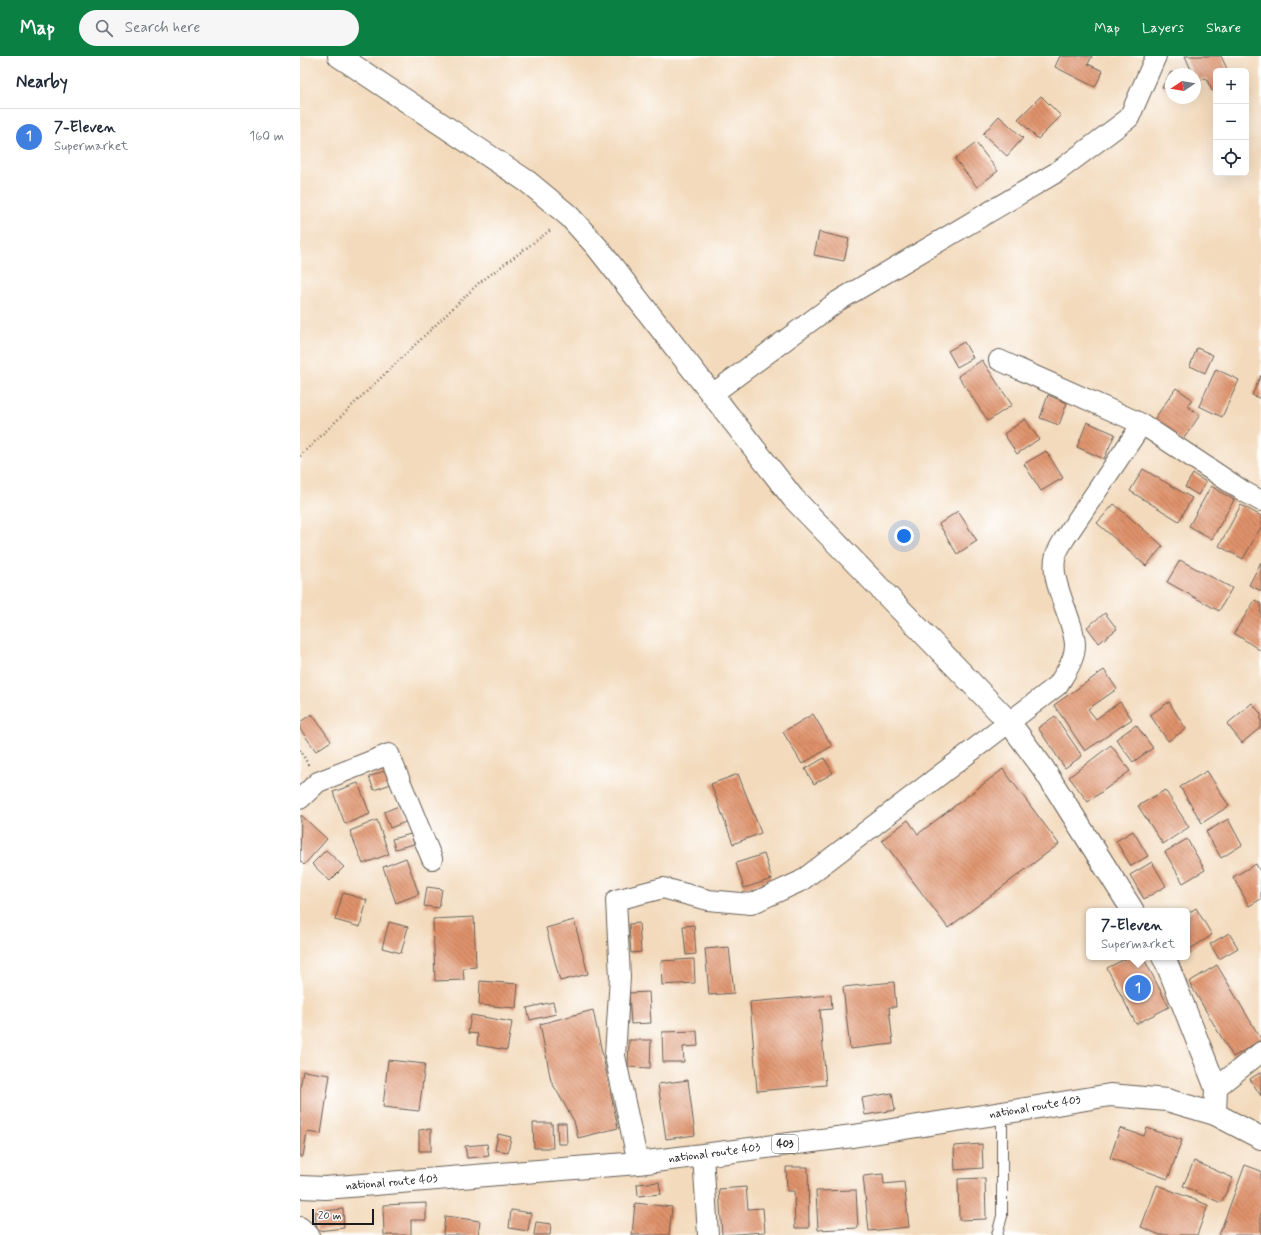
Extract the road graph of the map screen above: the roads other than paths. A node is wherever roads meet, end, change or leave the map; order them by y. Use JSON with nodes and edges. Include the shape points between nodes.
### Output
{"nodes":[{"id":1,"x":339,"y":56,"type":"edge"},
{"id":2,"x":1156,"y":56,"type":"edge"},
{"id":3,"x":998,"y":360,"type":"dead end"},
{"id":4,"x":711,"y":395,"type":"junction"},
{"id":5,"x":1142,"y":424,"type":"junction"},
{"id":6,"x":1261,"y":501,"type":"edge"},
{"id":7,"x":1009,"y":722,"type":"junction"},
{"id":8,"x":300,"y":798,"type":"edge"},
{"id":9,"x":432,"y":859,"type":"dead end"},
{"id":10,"x":1131,"y":908,"type":"edge"},
{"id":11,"x":1164,"y":960,"type":"edge"},
{"id":12,"x":1261,"y":1052,"type":"edge"},
{"id":13,"x":1216,"y":1088,"type":"junction"},
{"id":14,"x":1002,"y":1113,"type":"junction"},
{"id":15,"x":1215,"y":1114,"type":"junction"},
{"id":16,"x":1261,"y":1138,"type":"edge"},
{"id":17,"x":703,"y":1155,"type":"junction"},
{"id":18,"x":638,"y":1163,"type":"junction"},
{"id":19,"x":300,"y":1188,"type":"edge"},
{"id":20,"x":300,"y":1227,"type":"edge"},
{"id":21,"x":309,"y":1235,"type":"edge"},
{"id":22,"x":708,"y":1235,"type":"edge"},
{"id":23,"x":997,"y":1235,"type":"edge"}],
"edges":[{"from":1,"to":4,"type":"main road","via":[[528,182],[569,216],[597,247]]},
{"from":2,"to":4,"type":"street","via":[[1129,118],[1123,123],[1057,172],[838,301]]},
{"from":3,"to":5,"type":"street"},
{"from":4,"to":7,"type":"main road","via":[[793,498]]},
{"from":5,"to":6,"type":"street"},
{"from":5,"to":7,"type":"street","via":[[1056,555],[1055,575],[1075,646],[1070,664],[1058,685]]},
{"from":7,"to":10,"type":"main road","via":[[1043,768]]},
{"from":7,"to":18,"type":"street","via":[[801,881],[751,904],[708,900],[663,888],[616,900],[620,977],[615,1056]]},
{"from":8,"to":9,"type":"street","via":[[318,782],[388,754]]},
{"from":11,"to":13,"type":"main road"},
{"from":12,"to":13,"type":"street"},
{"from":13,"to":15,"type":"main road"},
{"from":14,"to":15,"type":"main road","name":"national route 403","number":"403","via":[[1110,1095],[1167,1100]]},
{"from":14,"to":17,"type":"main road","name":"national route 403","number":"403","via":[[853,1136]]},
{"from":14,"to":23,"type":"lane","via":[[1002,1216]]},
{"from":15,"to":16,"type":"main road","name":"national route 403","number":"403"},
{"from":17,"to":18,"type":"main road","name":"national route 403","number":"403"},
{"from":17,"to":22,"type":"street"},
{"from":18,"to":19,"type":"main road","name":"national route 403","number":"403"},
{"from":20,"to":21,"type":"street"}]}
